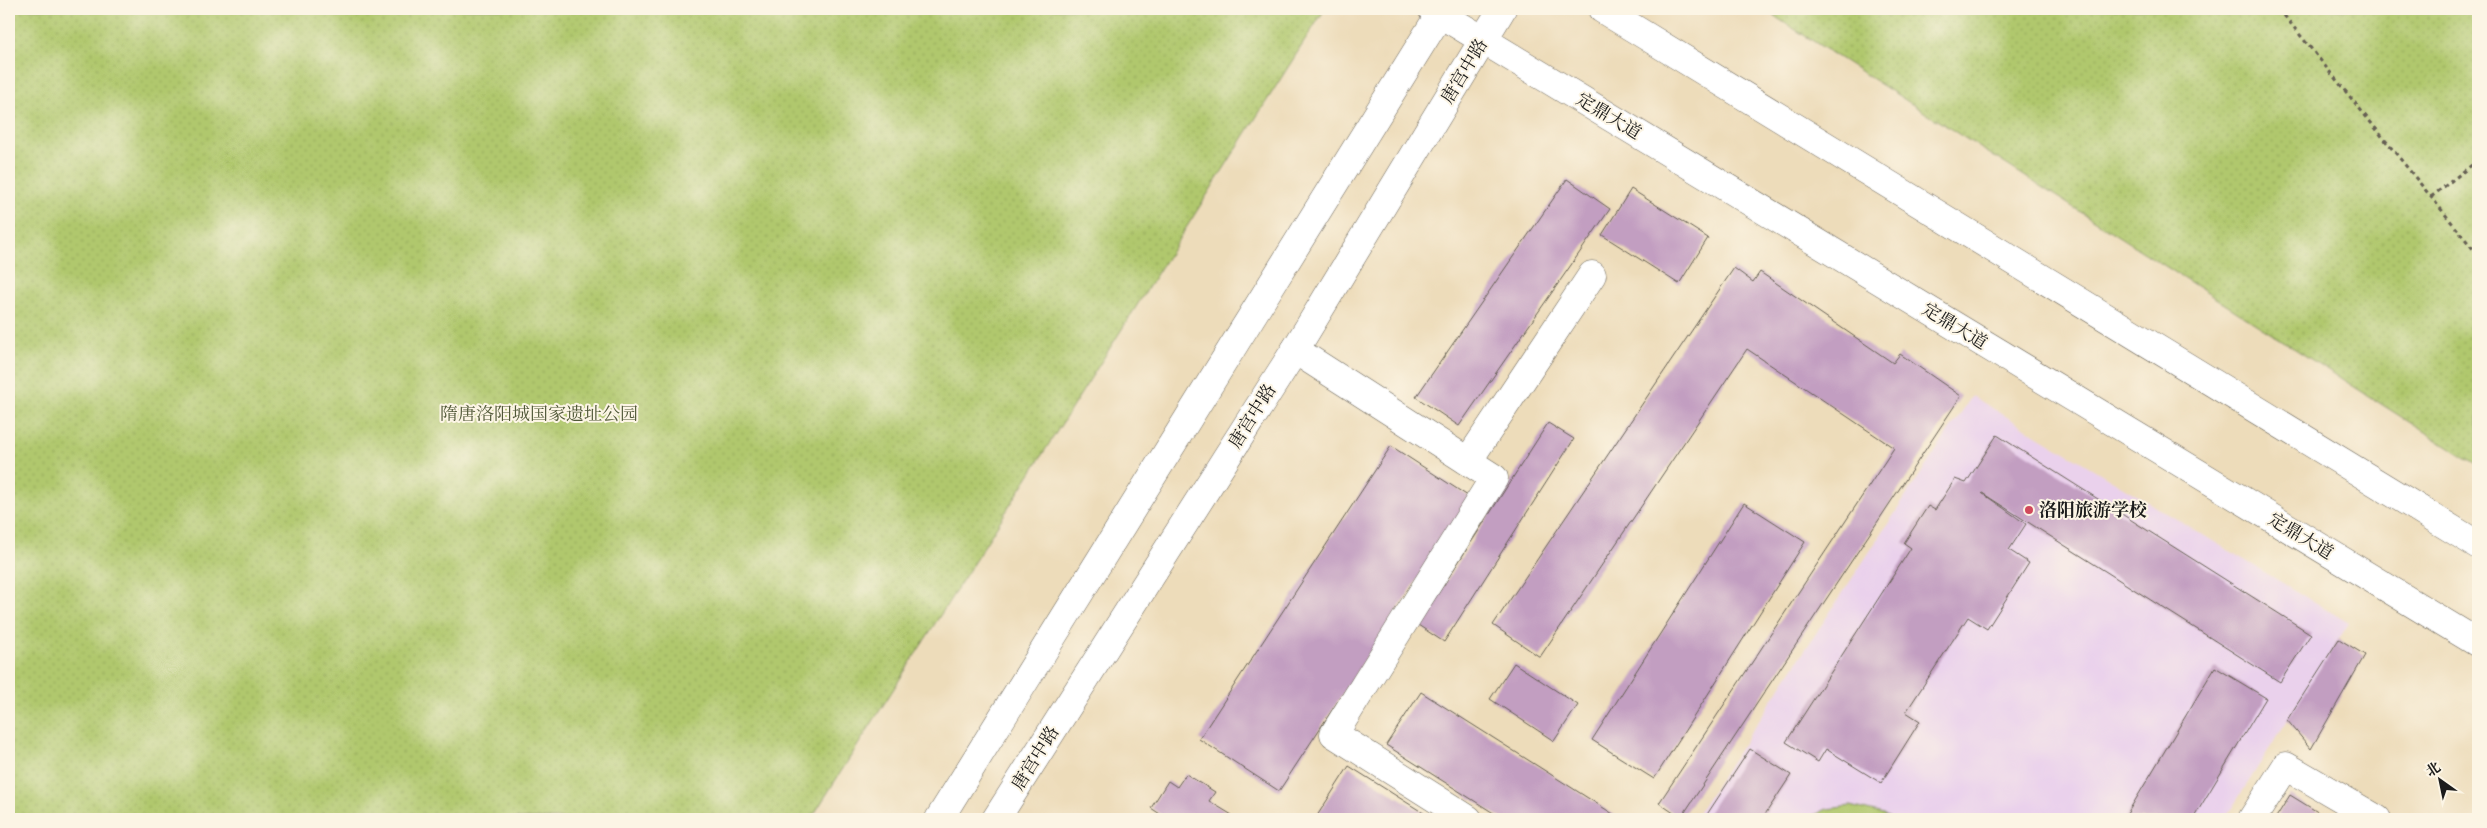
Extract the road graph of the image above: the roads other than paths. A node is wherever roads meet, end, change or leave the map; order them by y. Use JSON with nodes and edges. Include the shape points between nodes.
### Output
{"nodes":[{"id":1,"x":1502,"y":9,"type":"edge"},
{"id":2,"x":1602,"y":9,"type":"edge"},
{"id":3,"x":1438,"y":10,"type":"edge"},
{"id":4,"x":1483,"y":40,"type":"junction"},
{"id":5,"x":1592,"y":275,"type":"dead end"},
{"id":6,"x":1294,"y":350,"type":"junction"},
{"id":7,"x":1468,"y":461,"type":"junction"},
{"id":8,"x":2478,"y":546,"type":"edge"},
{"id":9,"x":2478,"y":643,"type":"edge"},
{"id":10,"x":938,"y":819,"type":"edge"},
{"id":11,"x":996,"y":819,"type":"edge"},
{"id":12,"x":1468,"y":819,"type":"edge"},
{"id":13,"x":2252,"y":819,"type":"edge"},
{"id":14,"x":2377,"y":819,"type":"edge"}],
"edges":[{"from":1,"to":4,"type":"main road","name":"唐宫中路"},
{"from":2,"to":8,"type":"main road"},
{"from":3,"to":4,"type":"main road","name":"定鼎大道"},
{"from":3,"to":10,"type":"main road"},
{"from":4,"to":6,"type":"main road","name":"唐宫中路"},
{"from":4,"to":9,"type":"main road","name":"定鼎大道"},
{"from":5,"to":7,"type":"main road"},
{"from":6,"to":7,"type":"main road"},
{"from":6,"to":11,"type":"main road","name":"唐宫中路"},
{"from":7,"to":12,"type":"main road","via":[[1494,478],[1334,734]]},
{"from":13,"to":14,"type":"main road","via":[[2286,766]]}]}
